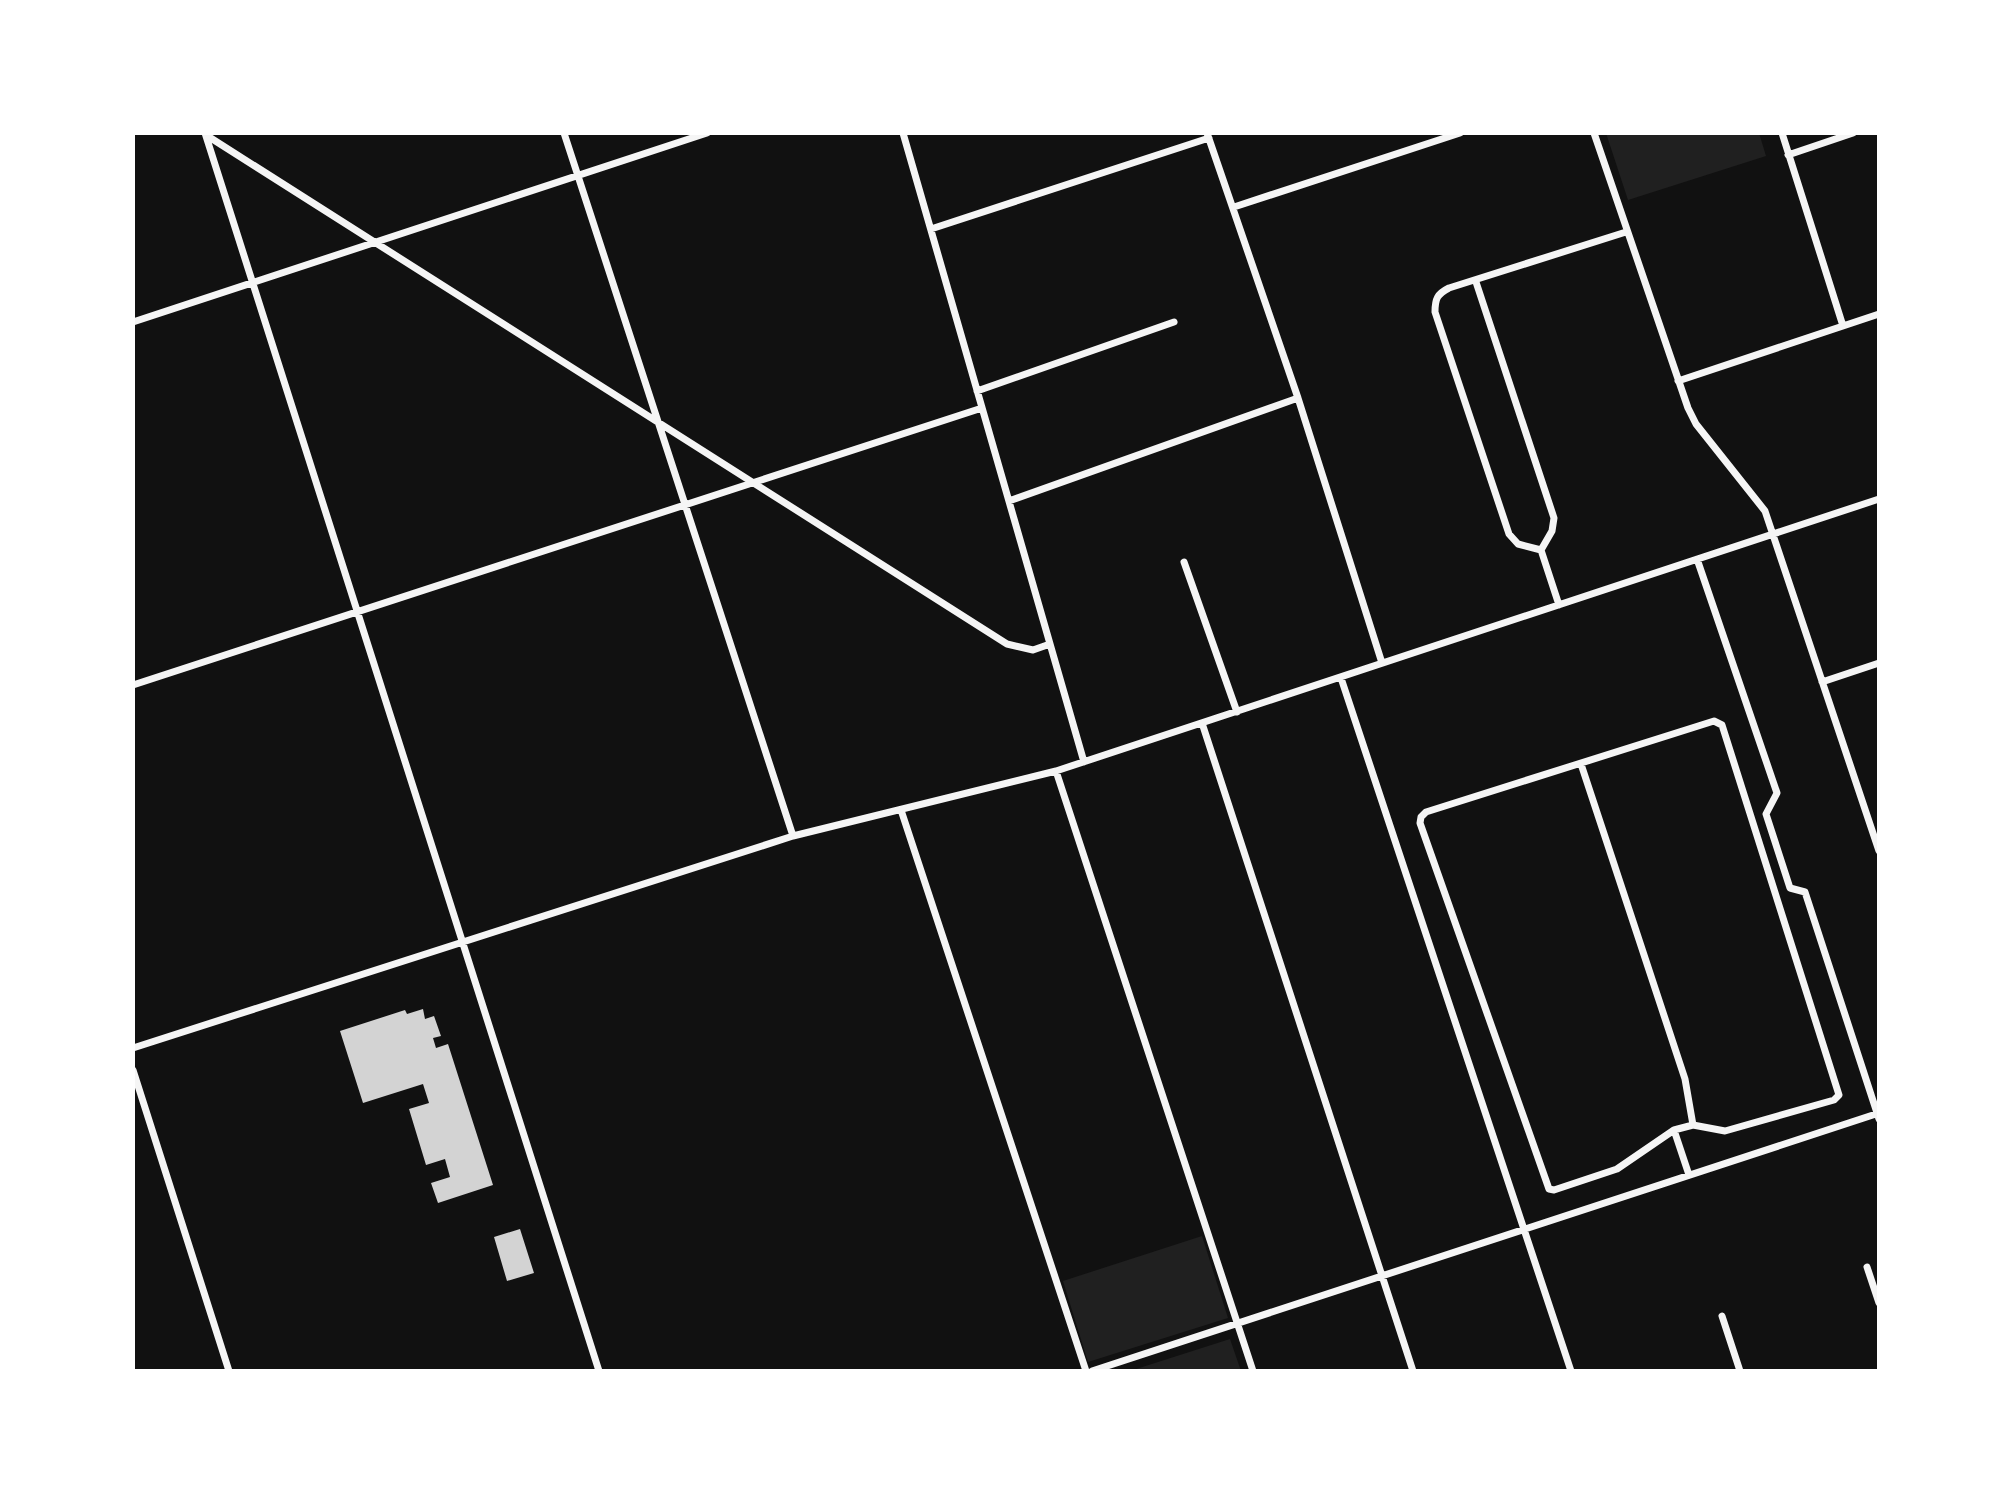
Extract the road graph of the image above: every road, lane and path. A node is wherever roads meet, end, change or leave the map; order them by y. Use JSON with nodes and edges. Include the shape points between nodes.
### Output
{"nodes":[{"id":1,"x":564,"y":133,"type":"edge"},
{"id":2,"x":707,"y":133,"type":"edge"},
{"id":3,"x":903,"y":133,"type":"edge"},
{"id":4,"x":1460,"y":133,"type":"edge"},
{"id":5,"x":1594,"y":133,"type":"edge"},
{"id":6,"x":1782,"y":133,"type":"edge"},
{"id":7,"x":1853,"y":133,"type":"edge"},
{"id":8,"x":204,"y":134,"type":"edge"},
{"id":9,"x":1208,"y":136,"type":"edge"},
{"id":10,"x":1788,"y":155,"type":"junction"},
{"id":11,"x":578,"y":175,"type":"junction"},
{"id":12,"x":1234,"y":207,"type":"junction"},
{"id":13,"x":930,"y":229,"type":"junction"},
{"id":14,"x":1626,"y":232,"type":"junction"},
{"id":15,"x":374,"y":242,"type":"junction"},
{"id":16,"x":252,"y":282,"type":"junction"},
{"id":17,"x":1476,"y":282,"type":"junction"},
{"id":18,"x":1879,"y":314,"type":"edge"},
{"id":19,"x":133,"y":321,"type":"edge"},
{"id":20,"x":1174,"y":322,"type":"dead end"},
{"id":21,"x":1843,"y":326,"type":"junction"},
{"id":22,"x":1678,"y":381,"type":"junction"},
{"id":23,"x":977,"y":391,"type":"junction"},
{"id":24,"x":1298,"y":398,"type":"junction"},
{"id":25,"x":982,"y":408,"type":"junction"},
{"id":26,"x":658,"y":422,"type":"junction"},
{"id":27,"x":753,"y":482,"type":"junction"},
{"id":28,"x":1879,"y":499,"type":"edge"},
{"id":29,"x":1009,"y":501,"type":"junction"},
{"id":30,"x":685,"y":505,"type":"junction"},
{"id":31,"x":1773,"y":534,"type":"junction"},
{"id":32,"x":1541,"y":550,"type":"junction"},
{"id":33,"x":1697,"y":559,"type":"junction"},
{"id":34,"x":1184,"y":562,"type":"dead end"},
{"id":35,"x":1559,"y":605,"type":"junction"},
{"id":36,"x":357,"y":611,"type":"junction"},
{"id":37,"x":1050,"y":644,"type":"junction"},
{"id":38,"x":1382,"y":663,"type":"junction"},
{"id":39,"x":1879,"y":663,"type":"edge"},
{"id":40,"x":1341,"y":678,"type":"junction"},
{"id":41,"x":1822,"y":682,"type":"junction"},
{"id":42,"x":133,"y":685,"type":"edge"},
{"id":43,"x":1237,"y":712,"type":"junction"},
{"id":44,"x":1202,"y":723,"type":"junction"},
{"id":45,"x":1084,"y":762,"type":"junction"},
{"id":46,"x":1581,"y":764,"type":"junction"},
{"id":47,"x":1056,"y":771,"type":"junction"},
{"id":48,"x":901,"y":810,"type":"junction"},
{"id":49,"x":793,"y":836,"type":"junction"},
{"id":50,"x":1879,"y":851,"type":"edge"},
{"id":51,"x":462,"y":943,"type":"junction"},
{"id":52,"x":133,"y":1048,"type":"edge"},
{"id":53,"x":133,"y":1070,"type":"edge"},
{"id":54,"x":1878,"y":1115,"type":"edge"},
{"id":55,"x":1693,"y":1125,"type":"junction"},
{"id":56,"x":1674,"y":1130,"type":"junction"},
{"id":57,"x":1689,"y":1175,"type":"junction"},
{"id":58,"x":1524,"y":1230,"type":"junction"},
{"id":59,"x":1867,"y":1267,"type":"dead end"},
{"id":60,"x":1382,"y":1276,"type":"junction"},
{"id":61,"x":1879,"y":1303,"type":"edge"},
{"id":62,"x":1722,"y":1316,"type":"dead end"},
{"id":63,"x":1238,"y":1323,"type":"junction"},
{"id":64,"x":229,"y":1371,"type":"edge"},
{"id":65,"x":599,"y":1371,"type":"edge"},
{"id":66,"x":1086,"y":1371,"type":"edge"},
{"id":67,"x":1091,"y":1371,"type":"edge"},
{"id":68,"x":1253,"y":1371,"type":"edge"},
{"id":69,"x":1413,"y":1371,"type":"edge"},
{"id":70,"x":1571,"y":1371,"type":"edge"},
{"id":71,"x":1740,"y":1371,"type":"edge"}],
"edges":[{"from":1,"to":11,"type":"street"},
{"from":2,"to":11,"type":"street"},
{"from":3,"to":13,"type":"street"},
{"from":4,"to":12,"type":"street"},
{"from":5,"to":14,"type":"street"},
{"from":6,"to":10,"type":"street"},
{"from":7,"to":10,"type":"street"},
{"from":8,"to":15,"type":"street"},
{"from":8,"to":16,"type":"street"},
{"from":9,"to":12,"type":"street"},
{"from":9,"to":13,"type":"street"},
{"from":10,"to":21,"type":"street"},
{"from":11,"to":15,"type":"street"},
{"from":11,"to":26,"type":"street"},
{"from":12,"to":24,"type":"street"},
{"from":13,"to":23,"type":"street"},
{"from":14,"to":17,"type":"street"},
{"from":14,"to":22,"type":"street"},
{"from":15,"to":16,"type":"street"},
{"from":15,"to":26,"type":"street"},
{"from":16,"to":19,"type":"street"},
{"from":16,"to":36,"type":"street"},
{"from":17,"to":32,"type":"street","via":[[1554,518]]},
{"from":17,"to":32,"type":"street","via":[[1439,293],[1435,312],[1509,534],[1518,544]]},
{"from":18,"to":21,"type":"street"},
{"from":20,"to":23,"type":"street"},
{"from":21,"to":22,"type":"street"},
{"from":22,"to":31,"type":"street","via":[[1696,424],[1754,494]]},
{"from":23,"to":25,"type":"street"},
{"from":24,"to":29,"type":"street"},
{"from":24,"to":38,"type":"street"},
{"from":25,"to":27,"type":"street"},
{"from":25,"to":29,"type":"street"},
{"from":26,"to":27,"type":"street"},
{"from":26,"to":30,"type":"street"},
{"from":27,"to":30,"type":"street"},
{"from":27,"to":37,"type":"street","via":[[1007,644],[1032,650]]},
{"from":28,"to":31,"type":"street"},
{"from":29,"to":37,"type":"street"},
{"from":30,"to":36,"type":"street"},
{"from":30,"to":49,"type":"street"},
{"from":31,"to":33,"type":"street"},
{"from":31,"to":41,"type":"street"},
{"from":32,"to":35,"type":"street"},
{"from":33,"to":35,"type":"street"},
{"from":33,"to":54,"type":"street","via":[[1777,793],[1766,814],[1774,839],[1790,888],[1805,892]]},
{"from":34,"to":43,"type":"street"},
{"from":35,"to":38,"type":"street"},
{"from":36,"to":42,"type":"street"},
{"from":36,"to":51,"type":"street"},
{"from":37,"to":45,"type":"street"},
{"from":38,"to":40,"type":"street"},
{"from":39,"to":41,"type":"street"},
{"from":40,"to":43,"type":"street"},
{"from":40,"to":58,"type":"street"},
{"from":41,"to":50,"type":"street"},
{"from":43,"to":44,"type":"street"},
{"from":44,"to":45,"type":"street"},
{"from":44,"to":60,"type":"street"},
{"from":45,"to":47,"type":"street"},
{"from":46,"to":55,"type":"street","via":[[1685,1079]]},
{"from":46,"to":55,"type":"street","via":[[1719,722],[1839,1095],[1835,1100],[1725,1131]]},
{"from":46,"to":56,"type":"street","via":[[1426,812],[1420,823],[1549,1189],[1617,1169]]},
{"from":47,"to":48,"type":"street"},
{"from":47,"to":63,"type":"street"},
{"from":48,"to":49,"type":"street"},
{"from":48,"to":66,"type":"street"},
{"from":49,"to":51,"type":"street"},
{"from":51,"to":52,"type":"street"},
{"from":51,"to":65,"type":"street"},
{"from":53,"to":64,"type":"street"},
{"from":54,"to":57,"type":"street"},
{"from":55,"to":56,"type":"street"},
{"from":56,"to":57,"type":"street"},
{"from":57,"to":58,"type":"street"},
{"from":58,"to":60,"type":"street"},
{"from":58,"to":70,"type":"street"},
{"from":59,"to":61,"type":"street"},
{"from":60,"to":63,"type":"street"},
{"from":60,"to":69,"type":"street"},
{"from":62,"to":71,"type":"street"},
{"from":63,"to":67,"type":"street"},
{"from":63,"to":68,"type":"street"}]}
